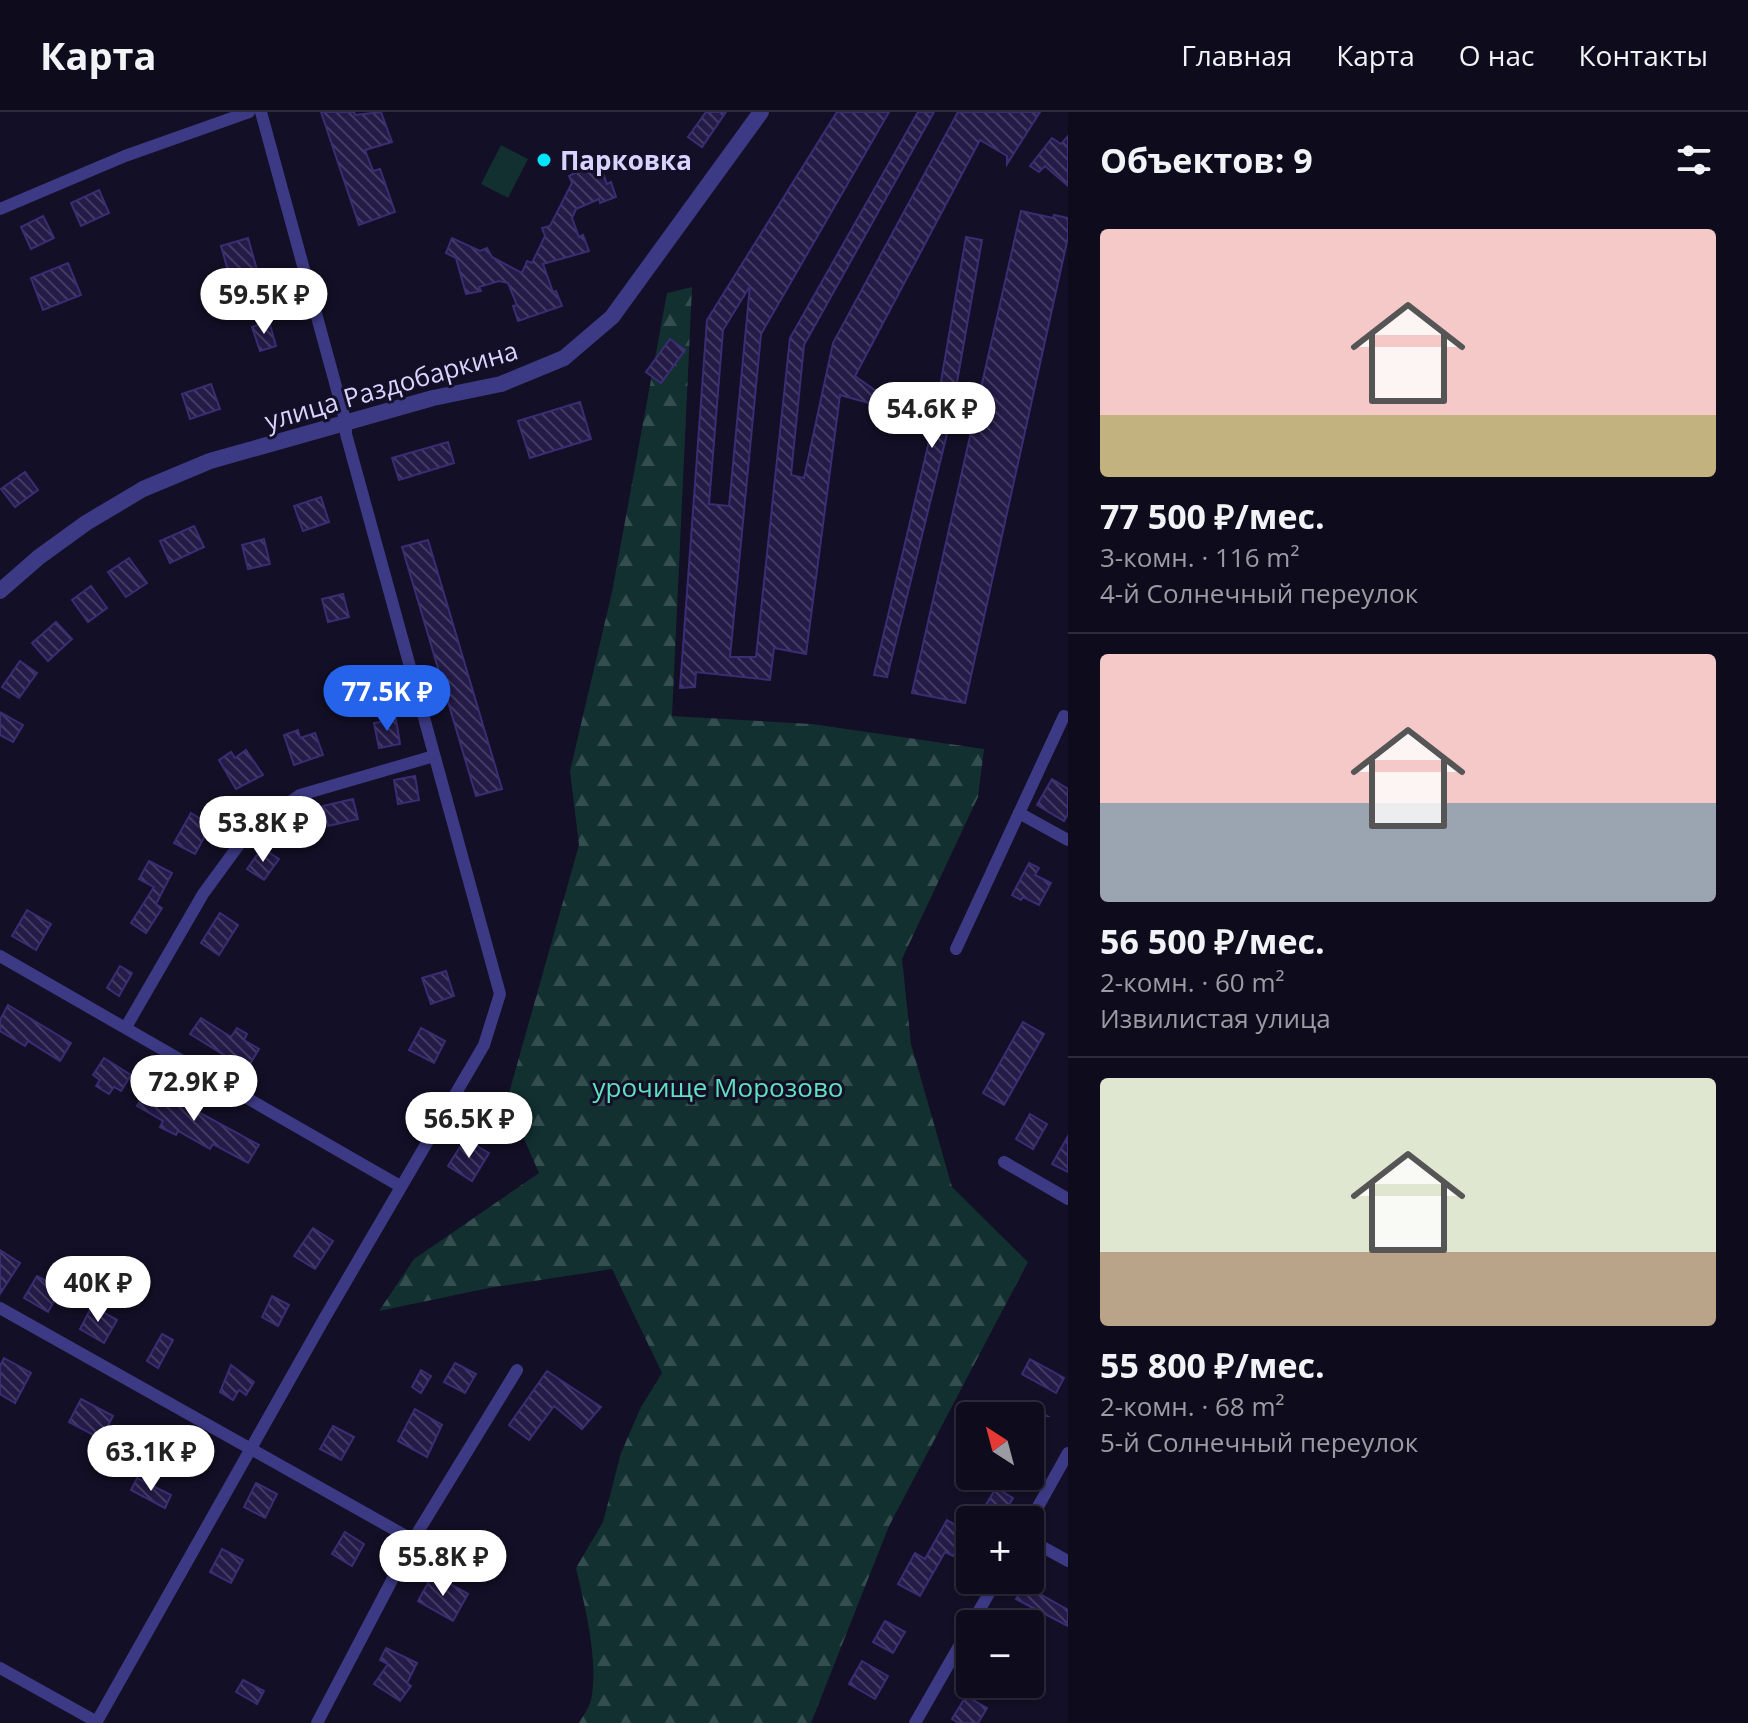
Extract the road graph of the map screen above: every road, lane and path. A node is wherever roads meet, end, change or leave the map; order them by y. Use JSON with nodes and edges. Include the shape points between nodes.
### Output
{"nodes":[{"id":1,"x":249,"y":112,"type":"edge"},
{"id":2,"x":261,"y":112,"type":"edge"},
{"id":3,"x":761,"y":112,"type":"edge"},
{"id":4,"x":0,"y":209,"type":"edge"},
{"id":5,"x":346,"y":423,"type":"junction"},
{"id":6,"x":0,"y":591,"type":"edge"},
{"id":7,"x":1064,"y":716,"type":"dead end"},
{"id":8,"x":434,"y":756,"type":"junction"},
{"id":9,"x":1019,"y":813,"type":"junction"},
{"id":10,"x":1068,"y":840,"type":"edge"},
{"id":11,"x":956,"y":949,"type":"dead end"},
{"id":12,"x":0,"y":956,"type":"edge"},
{"id":13,"x":126,"y":1027,"type":"junction"},
{"id":14,"x":1004,"y":1162,"type":"dead end"},
{"id":15,"x":400,"y":1186,"type":"junction"},
{"id":16,"x":1068,"y":1199,"type":"edge"},
{"id":17,"x":0,"y":1308,"type":"edge"},
{"id":18,"x":517,"y":1370,"type":"dead end"},
{"id":19,"x":251,"y":1447,"type":"junction"},
{"id":20,"x":1068,"y":1453,"type":"edge"},
{"id":21,"x":1038,"y":1506,"type":"edge"},
{"id":22,"x":413,"y":1540,"type":"junction"},
{"id":23,"x":1044,"y":1548,"type":"edge"},
{"id":24,"x":1068,"y":1561,"type":"edge"},
{"id":25,"x":956,"y":1651,"type":"edge"},
{"id":26,"x":0,"y":1668,"type":"edge"},
{"id":27,"x":97,"y":1723,"type":"edge"},
{"id":28,"x":317,"y":1723,"type":"edge"},
{"id":29,"x":915,"y":1723,"type":"edge"}],
"edges":[{"from":1,"to":4,"type":"street","via":[[125,156]]},
{"from":2,"to":5,"type":"street"},
{"from":3,"to":5,"type":"street","name":"улица Раздобаркина","via":[[612,317],[564,358],[501,384]]},
{"from":5,"to":6,"type":"street","name":"улица Раздобаркина","via":[[210,461],[143,489],[74,531]]},
{"from":5,"to":8,"type":"street"},
{"from":7,"to":9,"type":"street"},
{"from":8,"to":13,"type":"street","via":[[300,795],[249,831],[203,894]]},
{"from":8,"to":15,"type":"street","via":[[500,994],[484,1045]]},
{"from":9,"to":10,"type":"street"},
{"from":9,"to":11,"type":"street"},
{"from":12,"to":13,"type":"street"},
{"from":13,"to":15,"type":"street"},
{"from":14,"to":16,"type":"street"},
{"from":15,"to":19,"type":"street"},
{"from":17,"to":19,"type":"street"},
{"from":18,"to":22,"type":"street"},
{"from":19,"to":22,"type":"street"},
{"from":19,"to":27,"type":"street"},
{"from":20,"to":21,"type":"street"},
{"from":22,"to":28,"type":"street"},
{"from":23,"to":24,"type":"street"},
{"from":25,"to":29,"type":"street"},
{"from":26,"to":27,"type":"street"}]}
